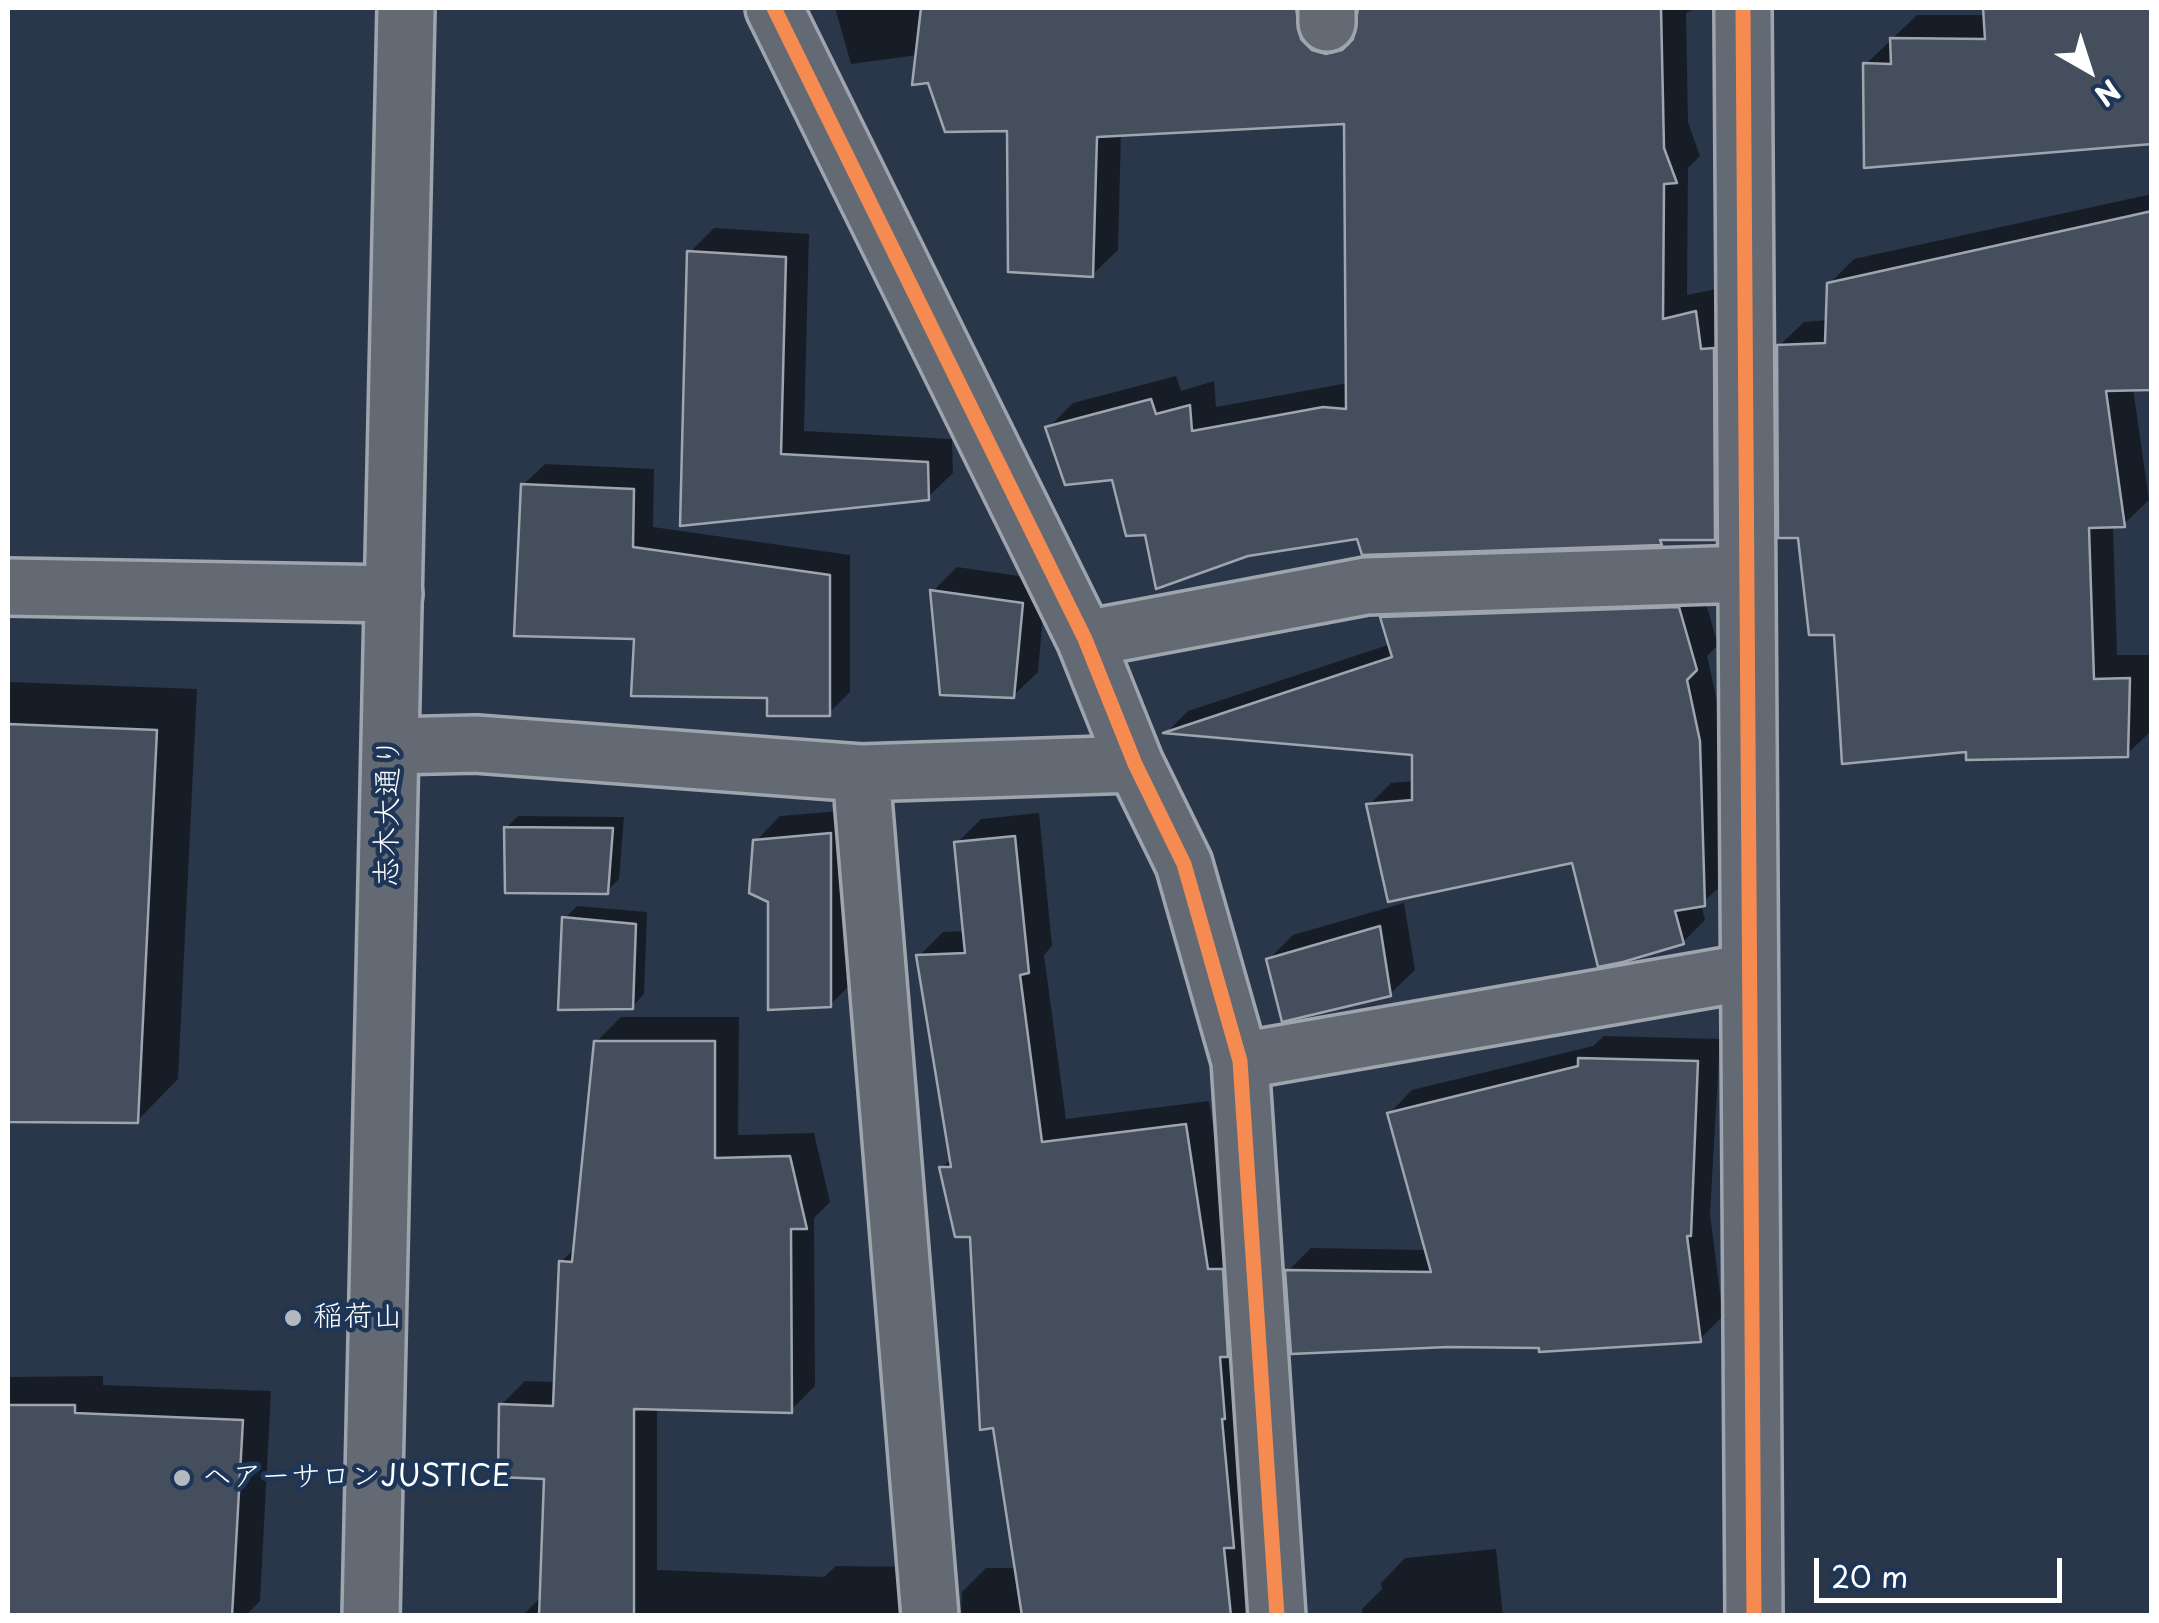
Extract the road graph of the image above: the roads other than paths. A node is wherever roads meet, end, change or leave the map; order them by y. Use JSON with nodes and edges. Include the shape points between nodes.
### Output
{"nodes":[{"id":1,"x":406,"y":8,"type":"edge"},
{"id":2,"x":774,"y":8,"type":"edge"},
{"id":3,"x":1743,"y":8,"type":"edge"},
{"id":4,"x":1746,"y":574,"type":"junction"},
{"id":5,"x":8,"y":587,"type":"edge"},
{"id":6,"x":394,"y":594,"type":"junction"},
{"id":7,"x":1085,"y":639,"type":"junction"},
{"id":8,"x":391,"y":746,"type":"junction"},
{"id":9,"x":1135,"y":764,"type":"junction"},
{"id":10,"x":861,"y":773,"type":"junction"},
{"id":11,"x":1749,"y":972,"type":"junction"},
{"id":12,"x":1240,"y":1061,"type":"junction"},
{"id":13,"x":371,"y":1616,"type":"edge"},
{"id":14,"x":930,"y":1616,"type":"edge"},
{"id":15,"x":1276,"y":1616,"type":"edge"},
{"id":16,"x":1754,"y":1616,"type":"edge"}],
"edges":[{"from":1,"to":6,"type":"street","name":"志木大通り"},
{"from":2,"to":7,"type":"street"},
{"from":3,"to":4,"type":"street"},
{"from":4,"to":7,"type":"street","via":[[1366,586]]},
{"from":4,"to":11,"type":"street"},
{"from":5,"to":6,"type":"street"},
{"from":6,"to":8,"type":"street","name":"志木大通り"},
{"from":7,"to":9,"type":"street"},
{"from":8,"to":10,"type":"street","via":[[476,744]]},
{"from":8,"to":13,"type":"street","name":"志木大通り"},
{"from":9,"to":10,"type":"street"},
{"from":9,"to":12,"type":"street","via":[[1184,864]]},
{"from":10,"to":14,"type":"street"},
{"from":11,"to":12,"type":"street"},
{"from":11,"to":16,"type":"street"},
{"from":12,"to":15,"type":"street"}]}
